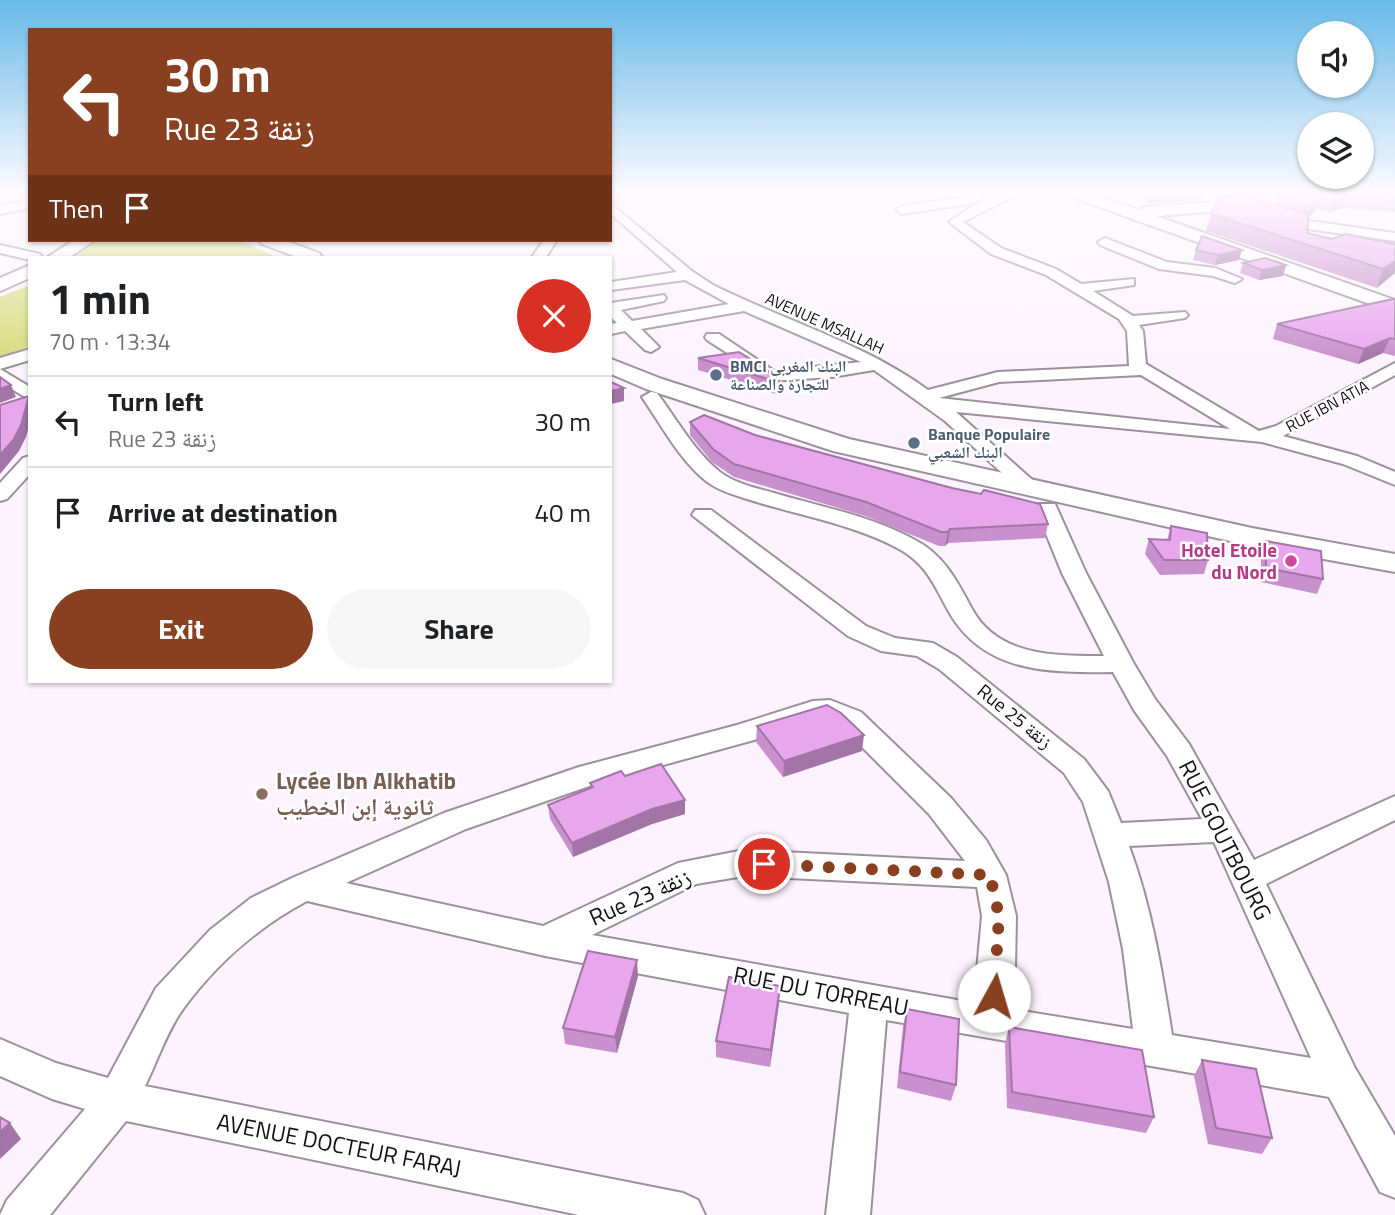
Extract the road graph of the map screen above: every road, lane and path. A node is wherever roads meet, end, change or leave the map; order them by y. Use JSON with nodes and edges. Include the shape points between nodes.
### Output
{"nodes":[{"id":1,"x":0,"y":249,"type":"edge"},
{"id":2,"x":268,"y":249,"type":"edge"},
{"id":3,"x":291,"y":249,"type":"edge"},
{"id":4,"x":658,"y":249,"type":"edge"},
{"id":5,"x":993,"y":249,"type":"edge"},
{"id":6,"x":1122,"y":249,"type":"edge"},
{"id":7,"x":1233,"y":249,"type":"edge"},
{"id":8,"x":31,"y":256,"type":"edge"},
{"id":9,"x":287,"y":256,"type":"edge"},
{"id":10,"x":310,"y":256,"type":"edge"},
{"id":11,"x":1266,"y":260,"type":"junction"},
{"id":12,"x":674,"y":263,"type":"junction"},
{"id":13,"x":638,"y":267,"type":"dead end"},
{"id":14,"x":28,"y":272,"type":"edge"},
{"id":15,"x":1215,"y":272,"type":"junction"},
{"id":16,"x":688,"y":275,"type":"junction"},
{"id":17,"x":1235,"y":279,"type":"dead end"},
{"id":18,"x":1129,"y":282,"type":"dead end"},
{"id":19,"x":0,"y":285,"type":"edge"},
{"id":20,"x":612,"y":286,"type":"edge"},
{"id":21,"x":1080,"y":288,"type":"junction"},
{"id":22,"x":659,"y":299,"type":"dead end"},
{"id":23,"x":745,"y":306,"type":"junction"},
{"id":24,"x":1395,"y":307,"type":"edge"},
{"id":25,"x":612,"y":308,"type":"edge"},
{"id":26,"x":612,"y":309,"type":"edge"},
{"id":27,"x":1180,"y":315,"type":"dead end"},
{"id":28,"x":1130,"y":321,"type":"junction"},
{"id":29,"x":629,"y":326,"type":"junction"},
{"id":30,"x":612,"y":328,"type":"edge"},
{"id":31,"x":713,"y":337,"type":"dead end"},
{"id":32,"x":651,"y":347,"type":"dead end"},
{"id":33,"x":28,"y":355,"type":"edge"},
{"id":34,"x":0,"y":364,"type":"edge"},
{"id":35,"x":878,"y":364,"type":"junction"},
{"id":36,"x":612,"y":366,"type":"edge"},
{"id":37,"x":1143,"y":370,"type":"junction"},
{"id":38,"x":0,"y":374,"type":"edge"},
{"id":39,"x":1391,"y":374,"type":"edge"},
{"id":40,"x":612,"y":381,"type":"edge"},
{"id":41,"x":28,"y":394,"type":"edge"},
{"id":42,"x":651,"y":397,"type":"junction"},
{"id":43,"x":930,"y":400,"type":"junction"},
{"id":44,"x":28,"y":402,"type":"edge"},
{"id":45,"x":10,"y":408,"type":"edge"},
{"id":46,"x":1261,"y":437,"type":"junction"},
{"id":47,"x":28,"y":464,"type":"edge"},
{"id":48,"x":1395,"y":479,"type":"edge"},
{"id":49,"x":0,"y":495,"type":"edge"},
{"id":50,"x":1039,"y":499,"type":"junction"},
{"id":51,"x":703,"y":515,"type":"dead end"},
{"id":52,"x":1183,"y":526,"type":"junction"},
{"id":53,"x":1395,"y":553,"type":"edge"},
{"id":54,"x":1395,"y":563,"type":"edge"},
{"id":55,"x":1395,"y":570,"type":"edge"},
{"id":56,"x":1395,"y":579,"type":"edge"},
{"id":57,"x":1121,"y":664,"type":"junction"},
{"id":58,"x":1395,"y":807,"type":"edge"},
{"id":59,"x":1224,"y":830,"type":"junction"},
{"id":60,"x":1111,"y":835,"type":"junction"},
{"id":61,"x":990,"y":875,"type":"junction"},
{"id":62,"x":1248,"y":878,"type":"junction"},
{"id":63,"x":304,"y":887,"type":"junction"},
{"id":64,"x":545,"y":941,"type":"junction"},
{"id":65,"x":869,"y":1000,"type":"junction"},
{"id":66,"x":990,"y":1023,"type":"junction"},
{"id":67,"x":1155,"y":1050,"type":"junction"},
{"id":68,"x":0,"y":1057,"type":"edge"},
{"id":69,"x":1341,"y":1082,"type":"junction"},
{"id":70,"x":118,"y":1100,"type":"junction"},
{"id":71,"x":1395,"y":1177,"type":"edge"},
{"id":72,"x":22,"y":1215,"type":"edge"},
{"id":73,"x":683,"y":1215,"type":"edge"},
{"id":74,"x":848,"y":1215,"type":"edge"}],
"edges":[{"from":1,"to":8,"type":"street"},
{"from":2,"to":9,"type":"main road"},
{"from":3,"to":10,"type":"main road"},
{"from":4,"to":12,"type":"street","name":"AVENUE MSALLAH"},
{"from":5,"to":21,"type":"street"},
{"from":6,"to":15,"type":"street","via":[[1169,267]]},
{"from":7,"to":11,"type":"main road"},
{"from":11,"to":15,"type":"street"},
{"from":11,"to":24,"type":"main road"},
{"from":12,"to":13,"type":"street"},
{"from":12,"to":16,"type":"street","name":"AVENUE MSALLAH"},
{"from":14,"to":19,"type":"main road"},
{"from":15,"to":17,"type":"street"},
{"from":16,"to":20,"type":"street"},
{"from":16,"to":23,"type":"street","name":"AVENUE MSALLAH"},
{"from":18,"to":21,"type":"street"},
{"from":21,"to":28,"type":"street"},
{"from":22,"to":25,"type":"street"},
{"from":23,"to":29,"type":"street"},
{"from":23,"to":35,"type":"street","name":"AVENUE MSALLAH"},
{"from":26,"to":29,"type":"street"},
{"from":27,"to":28,"type":"street"},
{"from":28,"to":37,"type":"street","via":[[1135,331],[1135,360]]},
{"from":29,"to":30,"type":"street"},
{"from":29,"to":32,"type":"street"},
{"from":31,"to":35,"type":"street","via":[[771,376]]},
{"from":33,"to":34,"type":"street"},
{"from":35,"to":43,"type":"street","name":"AVENUE MSALLAH"},
{"from":36,"to":50,"type":"main road","via":[[842,445]]},
{"from":37,"to":43,"type":"street","via":[[998,377]]},
{"from":37,"to":46,"type":"street"},
{"from":38,"to":41,"type":"street"},
{"from":39,"to":46,"type":"street","name":"RUE IBN ATIA"},
{"from":40,"to":42,"type":"main road"},
{"from":42,"to":50,"type":"main road","via":[[784,442]]},
{"from":42,"to":57,"type":"street","via":[[697,462],[718,480],[890,536],[923,554],[944,576],[968,622],[990,644],[1017,657],[1043,662]]},
{"from":43,"to":46,"type":"street"},
{"from":43,"to":50,"type":"street","name":"RUE GOUTBOURG"},
{"from":44,"to":45,"type":"street"},
{"from":46,"to":48,"type":"street","via":[[1350,460]]},
{"from":47,"to":49,"type":"street"},
{"from":50,"to":52,"type":"main road"},
{"from":50,"to":57,"type":"street","name":"RUE GOUTBOURG"},
{"from":51,"to":60,"type":"street","name":"Rue 25 زنقة","via":[[857,631],[890,645],[924,649],[966,677],[1074,766],[1097,799]]},
{"from":52,"to":53,"type":"main road"},
{"from":52,"to":54,"type":"main road"},
{"from":52,"to":55,"type":"main road"},
{"from":52,"to":56,"type":"main road","via":[[1237,547]]},
{"from":57,"to":59,"type":"street","name":"RUE GOUTBOURG"},
{"from":58,"to":62,"type":"street"},
{"from":59,"to":60,"type":"street"},
{"from":59,"to":62,"type":"street","name":"RUE GOUTBOURG"},
{"from":60,"to":67,"type":"street","name":"Rue 25 زنقة","via":[[1141,949]]},
{"from":61,"to":63,"type":"street","via":[[945,811],[851,719],[830,709],[804,712],[498,805]]},
{"from":61,"to":64,"type":"street","name":"Rue 23 زنقة","via":[[744,863],[690,872]]},
{"from":61,"to":66,"type":"street","via":[[999,916]]},
{"from":62,"to":69,"type":"street","name":"RUE GOUTBOURG"},
{"from":63,"to":64,"type":"street","name":"RUE DU TORREAU"},
{"from":63,"to":70,"type":"street","via":[[263,908],[192,970],[169,999]]},
{"from":64,"to":65,"type":"street","name":"RUE DU TORREAU"},
{"from":65,"to":66,"type":"street","name":"RUE DU TORREAU"},
{"from":65,"to":74,"type":"street"},
{"from":66,"to":67,"type":"street","name":"RUE DU TORREAU"},
{"from":67,"to":69,"type":"street","name":"RUE DU TORREAU"},
{"from":68,"to":70,"type":"street","name":"AVENUE DOCTEUR FARAJ","via":[[52,1080]]},
{"from":69,"to":71,"type":"street","name":"RUE GOUTBOURG"},
{"from":70,"to":72,"type":"street"},
{"from":70,"to":73,"type":"street","name":"AVENUE DOCTEUR FARAJ"}]}
